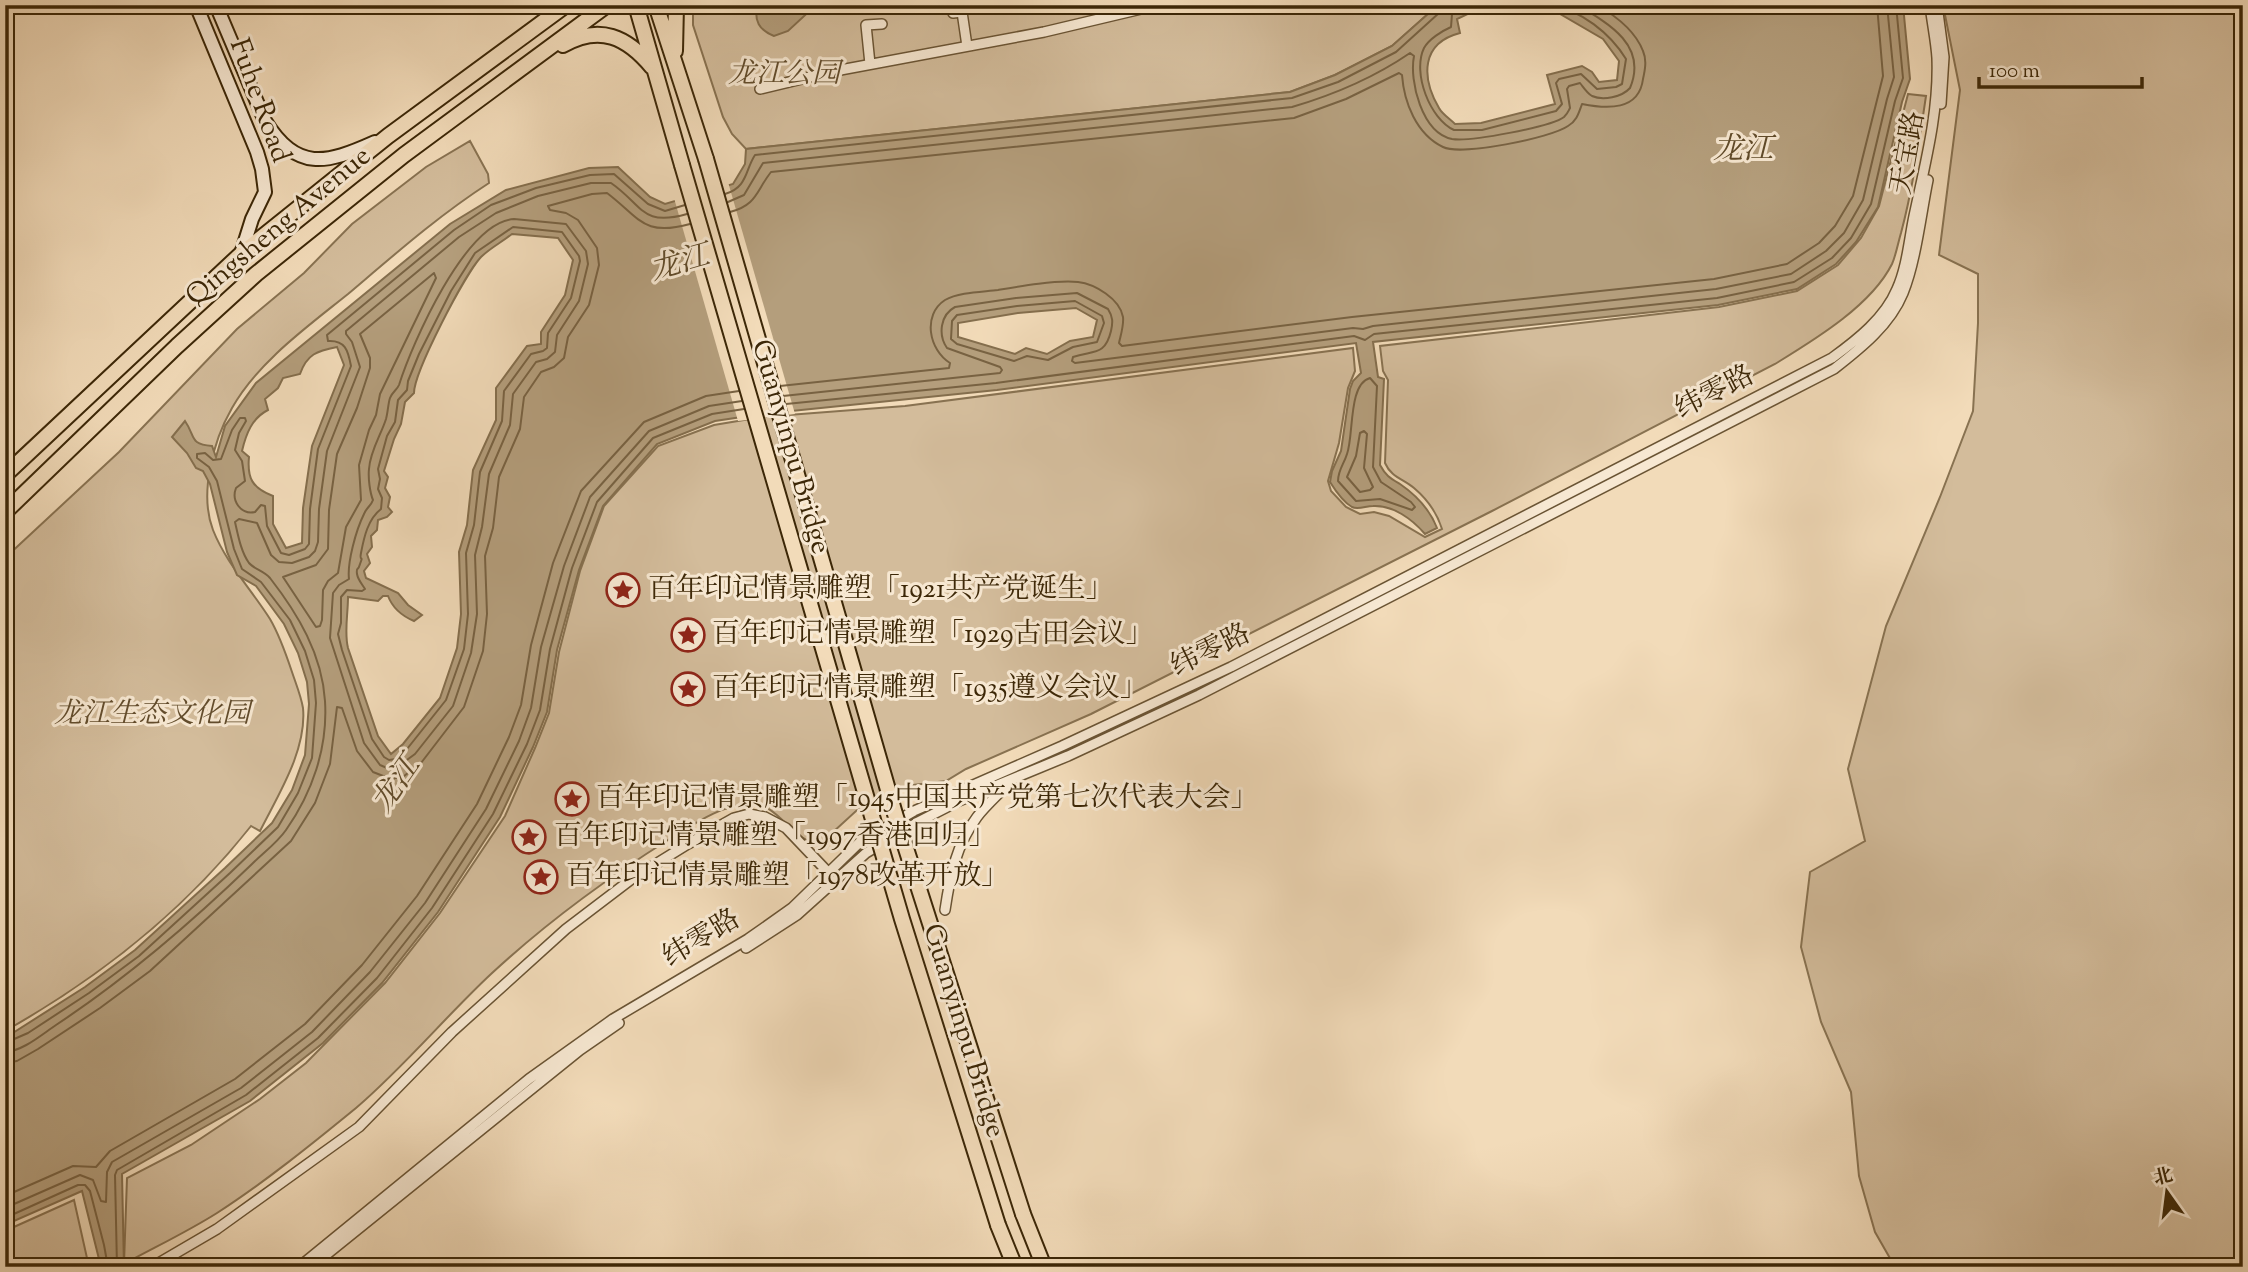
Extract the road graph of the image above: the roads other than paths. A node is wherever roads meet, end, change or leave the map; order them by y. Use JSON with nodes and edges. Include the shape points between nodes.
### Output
{"nodes":[{"id":1,"x":196,"y":5,"type":"edge"},
{"id":2,"x":216,"y":5,"type":"edge"},
{"id":3,"x":559,"y":5,"type":"edge"},
{"id":4,"x":566,"y":5,"type":"edge"},
{"id":5,"x":607,"y":5,"type":"edge"},
{"id":6,"x":636,"y":5,"type":"edge"},
{"id":7,"x":656,"y":5,"type":"edge"},
{"id":8,"x":676,"y":5,"type":"edge"},
{"id":9,"x":1158,"y":5,"type":"edge"},
{"id":10,"x":1930,"y":5,"type":"edge"},
{"id":11,"x":1937,"y":5,"type":"edge"},
{"id":12,"x":953,"y":13,"type":"dead end"},
{"id":13,"x":546,"y":20,"type":"junction"},
{"id":14,"x":881,"y":23,"type":"dead end"},
{"id":15,"x":967,"y":46,"type":"junction"},
{"id":16,"x":870,"y":64,"type":"junction"},
{"id":17,"x":528,"y":65,"type":"junction"},
{"id":18,"x":656,"y":72,"type":"junction"},
{"id":19,"x":679,"y":77,"type":"junction"},
{"id":20,"x":760,"y":89,"type":"dead end"},
{"id":21,"x":388,"y":136,"type":"junction"},
{"id":22,"x":241,"y":254,"type":"junction"},
{"id":23,"x":1893,"y":303,"type":"junction"},
{"id":24,"x":5,"y":475,"type":"edge"},
{"id":25,"x":5,"y":512,"type":"edge"},
{"id":26,"x":1009,"y":782,"type":"junction"},
{"id":27,"x":825,"y":869,"type":"dead end"},
{"id":28,"x":946,"y":910,"type":"dead end"},
{"id":29,"x":152,"y":1267,"type":"edge"},
{"id":30,"x":299,"y":1267,"type":"edge"},
{"id":31,"x":311,"y":1267,"type":"edge"},
{"id":32,"x":1015,"y":1267,"type":"edge"},
{"id":33,"x":1044,"y":1267,"type":"edge"}],
"edges":[{"from":1,"to":22,"type":"street","name":"Fuhe Road","via":[[262,169],[265,192]]},
{"from":2,"to":21,"type":"street","name":"Fuhe Road","via":[[265,121],[286,148],[317,160],[355,151]]},
{"from":3,"to":13,"type":"main road"},
{"from":4,"to":13,"type":"main road","name":"Qingsheng Avenue"},
{"from":5,"to":17,"type":"main road","name":"Qingsheng Avenue"},
{"from":6,"to":18,"type":"main road","name":"Guanyinpu Bridge"},
{"from":7,"to":19,"type":"main road"},
{"from":8,"to":19,"type":"main road"},
{"from":9,"to":15,"type":"street"},
{"from":10,"to":23,"type":"street","via":[[1937,58],[1933,128]]},
{"from":11,"to":23,"type":"street","name":"天宝路","via":[[1944,57],[1937,133],[1904,292]]},
{"from":12,"to":15,"type":"street","via":[[962,12]]},
{"from":13,"to":21,"type":"main road","name":"Qingsheng Avenue"},
{"from":14,"to":16,"type":"street","via":[[866,25]]},
{"from":15,"to":16,"type":"street"},
{"from":16,"to":20,"type":"street"},
{"from":17,"to":18,"type":"main road","via":[[569,41],[607,35],[631,44]]},
{"from":17,"to":25,"type":"main road","name":"Qingsheng Avenue","via":[[404,155],[256,274]]},
{"from":18,"to":32,"type":"main road","name":"Guanyinpu Bridge","bridge":true,"via":[[902,919]]},
{"from":19,"to":33,"type":"main road","name":"Guanyinpu Bridge","bridge":true,"via":[[895,814]]},
{"from":21,"to":22,"type":"main road","name":"Qingsheng Avenue"},
{"from":22,"to":24,"type":"main road","name":"Qingsheng Avenue"},
{"from":23,"to":26,"type":"street","name":"纬零路","via":[[1864,346],[1834,369],[1199,695]]},
{"from":23,"to":30,"type":"street","name":"纬零路","via":[[1832,358],[1230,667],[914,811],[860,842],[792,908],[748,940],[613,1019],[529,1079]]},
{"from":26,"to":28,"type":"street","via":[[964,837],[949,882]]},
{"from":26,"to":31,"type":"street","name":"纬零路","via":[[959,801],[866,853],[797,915],[617,1024]]},
{"from":27,"to":29,"type":"street","via":[[786,828],[749,814],[688,844],[633,878],[566,929],[452,1032],[359,1127],[217,1229]]}]}
